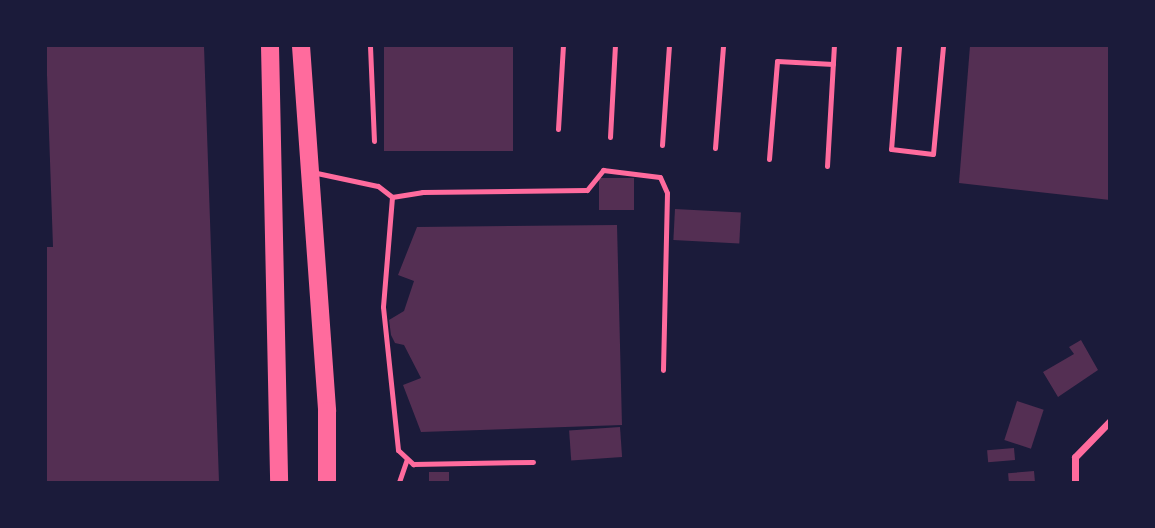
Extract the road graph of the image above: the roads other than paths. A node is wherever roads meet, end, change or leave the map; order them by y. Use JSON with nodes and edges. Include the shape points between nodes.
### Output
{"nodes":[{"id":1,"x":270,"y":46,"type":"edge"},
{"id":2,"x":301,"y":46,"type":"edge"},
{"id":3,"x":370,"y":46,"type":"edge"},
{"id":4,"x":564,"y":46,"type":"edge"},
{"id":5,"x":615,"y":46,"type":"edge"},
{"id":6,"x":669,"y":46,"type":"edge"},
{"id":7,"x":723,"y":46,"type":"edge"},
{"id":8,"x":834,"y":46,"type":"edge"},
{"id":9,"x":899,"y":46,"type":"edge"},
{"id":10,"x":943,"y":46,"type":"edge"},
{"id":11,"x":833,"y":64,"type":"junction"},
{"id":12,"x":558,"y":129,"type":"dead end"},
{"id":13,"x":610,"y":137,"type":"dead end"},
{"id":14,"x":374,"y":141,"type":"dead end"},
{"id":15,"x":662,"y":145,"type":"dead end"},
{"id":16,"x":715,"y":148,"type":"dead end"},
{"id":17,"x":769,"y":159,"type":"dead end"},
{"id":18,"x":827,"y":166,"type":"dead end"},
{"id":19,"x":309,"y":172,"type":"junction"},
{"id":20,"x":392,"y":197,"type":"junction"},
{"id":21,"x":663,"y":370,"type":"dead end"},
{"id":22,"x":1110,"y":421,"type":"edge"},
{"id":23,"x":407,"y":459,"type":"junction"},
{"id":24,"x":533,"y":462,"type":"dead end"},
{"id":25,"x":279,"y":482,"type":"edge"},
{"id":26,"x":327,"y":482,"type":"edge"},
{"id":27,"x":399,"y":482,"type":"edge"},
{"id":28,"x":1075,"y":482,"type":"edge"}],
"edges":[{"from":1,"to":25,"type":"highway"},
{"from":2,"to":19,"type":"highway"},
{"from":3,"to":14,"type":"lane"},
{"from":4,"to":12,"type":"lane"},
{"from":5,"to":13,"type":"lane"},
{"from":6,"to":15,"type":"lane"},
{"from":7,"to":16,"type":"lane"},
{"from":8,"to":11,"type":"lane"},
{"from":9,"to":10,"type":"lane","via":[[891,149],[933,154]]},
{"from":11,"to":17,"type":"lane","via":[[777,61]]},
{"from":11,"to":18,"type":"lane"},
{"from":19,"to":20,"type":"lane","via":[[379,186]]},
{"from":19,"to":26,"type":"highway","via":[[327,411]]},
{"from":20,"to":21,"type":"lane","via":[[422,192],[587,190],[603,170],[660,177],[667,194]]},
{"from":20,"to":23,"type":"lane","via":[[383,307],[398,450]]},
{"from":22,"to":28,"type":"street","via":[[1075,457]]},
{"from":23,"to":24,"type":"lane","via":[[413,464]]},
{"from":23,"to":27,"type":"lane"}]}
